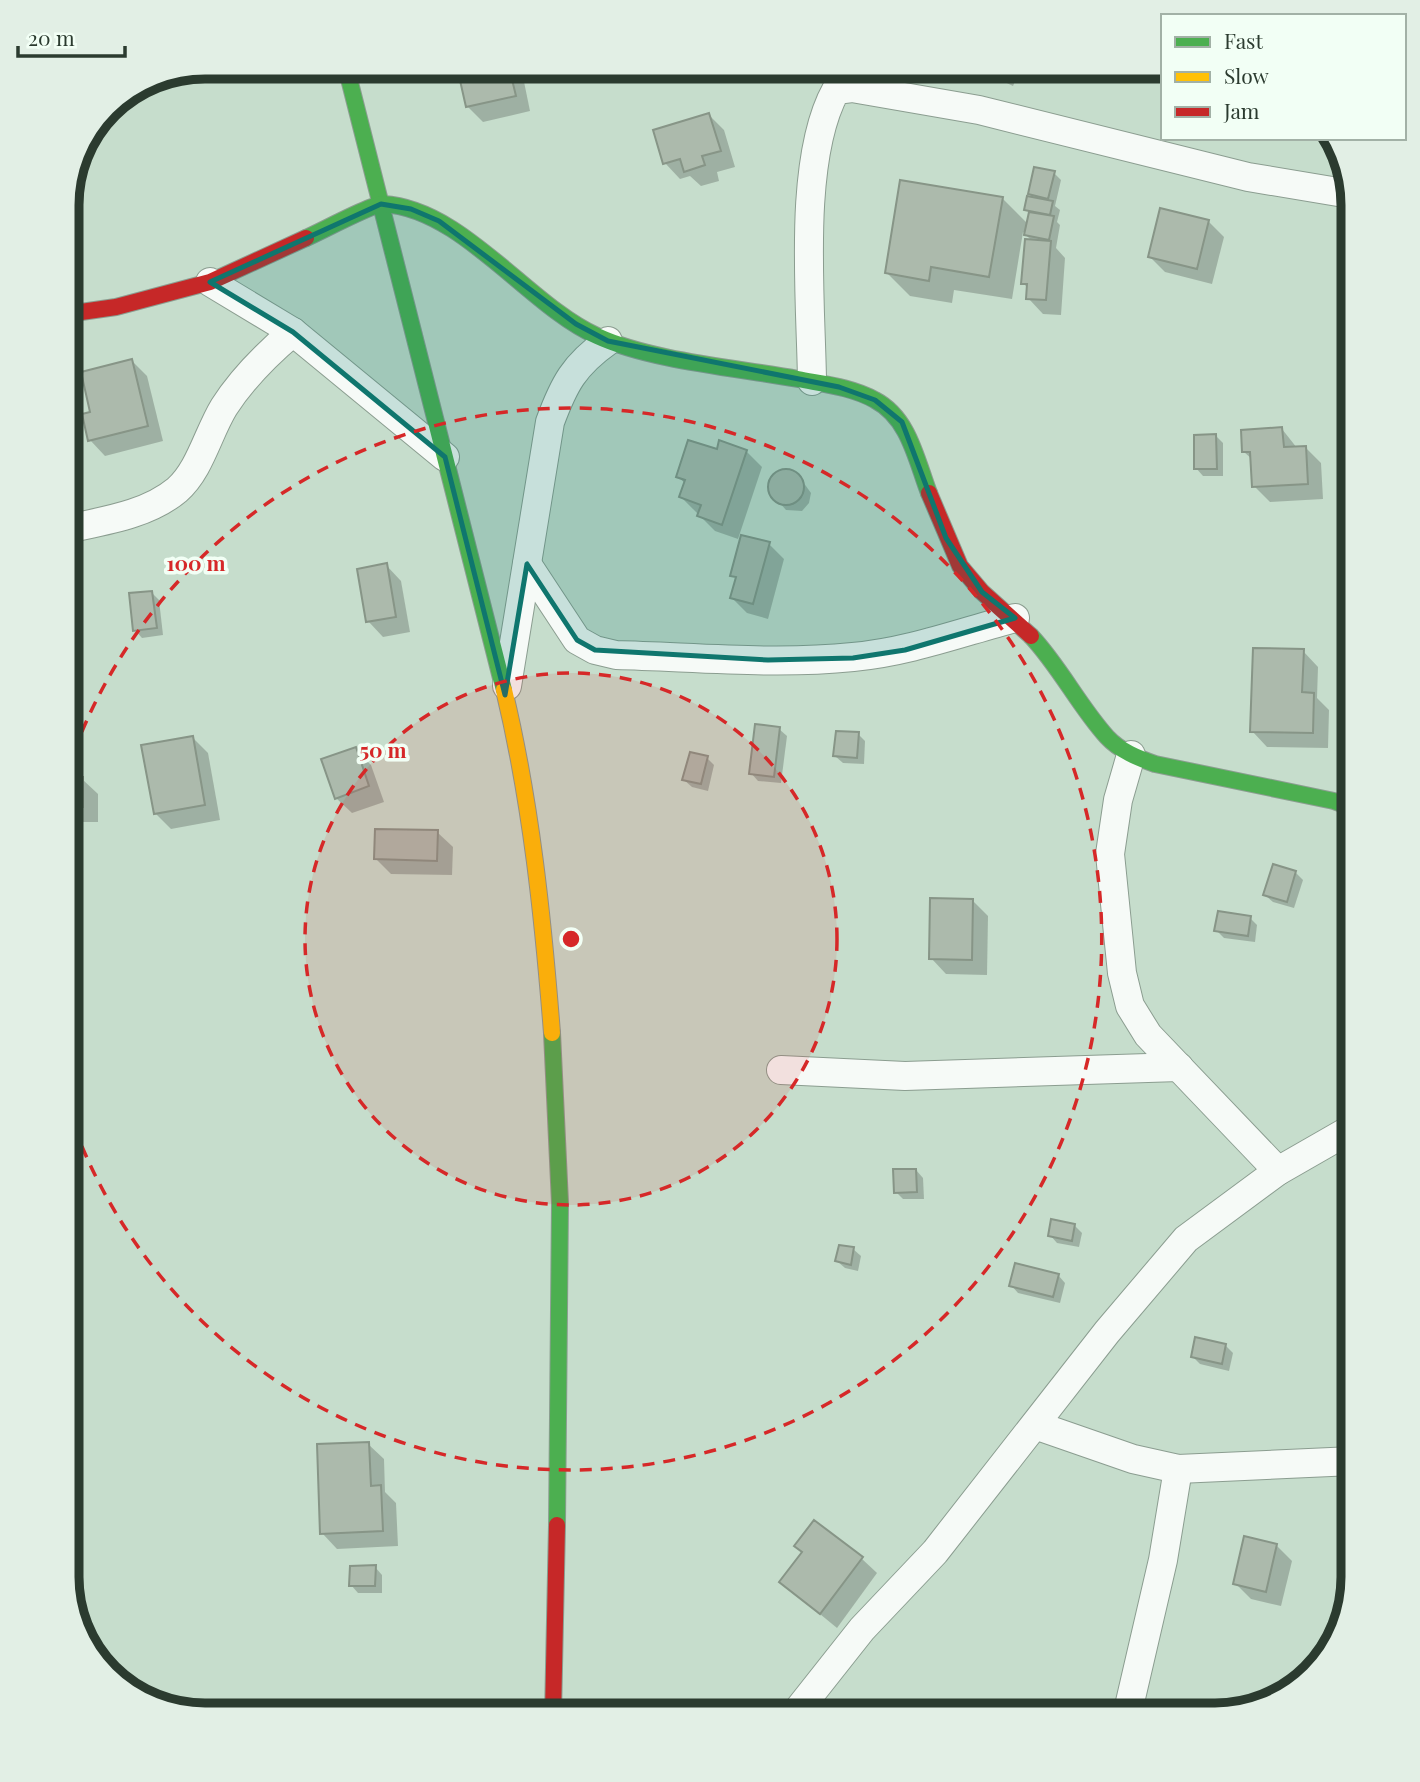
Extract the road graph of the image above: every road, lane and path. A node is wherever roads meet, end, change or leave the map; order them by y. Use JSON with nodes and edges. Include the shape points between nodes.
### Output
{"nodes":[{"id":1,"x":349,"y":79,"type":"edge"},
{"id":2,"x":1340,"y":192,"type":"edge"},
{"id":3,"x":381,"y":204,"type":"junction"},
{"id":4,"x":210,"y":282,"type":"junction"},
{"id":5,"x":79,"y":312,"type":"edge"},
{"id":6,"x":293,"y":332,"type":"junction"},
{"id":7,"x":608,"y":341,"type":"junction"},
{"id":8,"x":812,"y":382,"type":"junction"},
{"id":9,"x":444,"y":457,"type":"junction"},
{"id":10,"x":79,"y":526,"type":"edge"},
{"id":11,"x":527,"y":564,"type":"junction"},
{"id":12,"x":1015,"y":618,"type":"junction"},
{"id":13,"x":505,"y":695,"type":"junction"},
{"id":14,"x":1131,"y":755,"type":"junction"},
{"id":15,"x":1341,"y":804,"type":"edge"},
{"id":16,"x":1179,"y":1067,"type":"junction"},
{"id":17,"x":781,"y":1070,"type":"dead end"},
{"id":18,"x":1341,"y":1135,"type":"edge"},
{"id":19,"x":1278,"y":1171,"type":"junction"},
{"id":20,"x":1035,"y":1425,"type":"junction"},
{"id":21,"x":1341,"y":1462,"type":"edge"},
{"id":22,"x":1178,"y":1469,"type":"junction"},
{"id":23,"x":553,"y":1703,"type":"edge"},
{"id":24,"x":804,"y":1703,"type":"edge"},
{"id":25,"x":1130,"y":1703,"type":"edge"}],
"edges":[{"from":1,"to":3,"type":"street"},
{"from":2,"to":8,"type":"street","via":[[1248,177],[979,110],[852,88],[836,90],[828,105],[809,197]]},
{"from":3,"to":4,"type":"street"},
{"from":3,"to":7,"type":"street","via":[[439,220],[576,324]]},
{"from":3,"to":9,"type":"street"},
{"from":4,"to":5,"type":"street"},
{"from":4,"to":6,"type":"street"},
{"from":6,"to":9,"type":"street"},
{"from":6,"to":10,"type":"street","via":[[273,348],[225,406],[178,489],[157,504]]},
{"from":7,"to":8,"type":"street"},
{"from":7,"to":11,"type":"street","via":[[582,360],[562,389],[550,422]]},
{"from":8,"to":12,"type":"street","via":[[875,400],[902,422],[960,566],[982,592]]},
{"from":9,"to":13,"type":"street"},
{"from":11,"to":12,"type":"street","via":[[577,640],[616,654],[768,660],[853,657],[905,650]]},
{"from":11,"to":13,"type":"street"},
{"from":12,"to":14,"type":"street","via":[[1054,659],[1108,738]]},
{"from":13,"to":23,"type":"street","via":[[526,790],[552,1008],[562,1239]]},
{"from":14,"to":15,"type":"street"},
{"from":14,"to":16,"type":"street","via":[[1110,853],[1122,973],[1130,1006],[1148,1035]]},
{"from":16,"to":17,"type":"street","via":[[905,1076]]},
{"from":16,"to":19,"type":"street"},
{"from":18,"to":19,"type":"street"},
{"from":19,"to":20,"type":"street","via":[[1186,1239]]},
{"from":20,"to":22,"type":"street","via":[[1133,1459]]},
{"from":20,"to":24,"type":"street","via":[[935,1552],[862,1629]]},
{"from":21,"to":22,"type":"street"},
{"from":22,"to":25,"type":"street","via":[[1163,1560]]}]}
